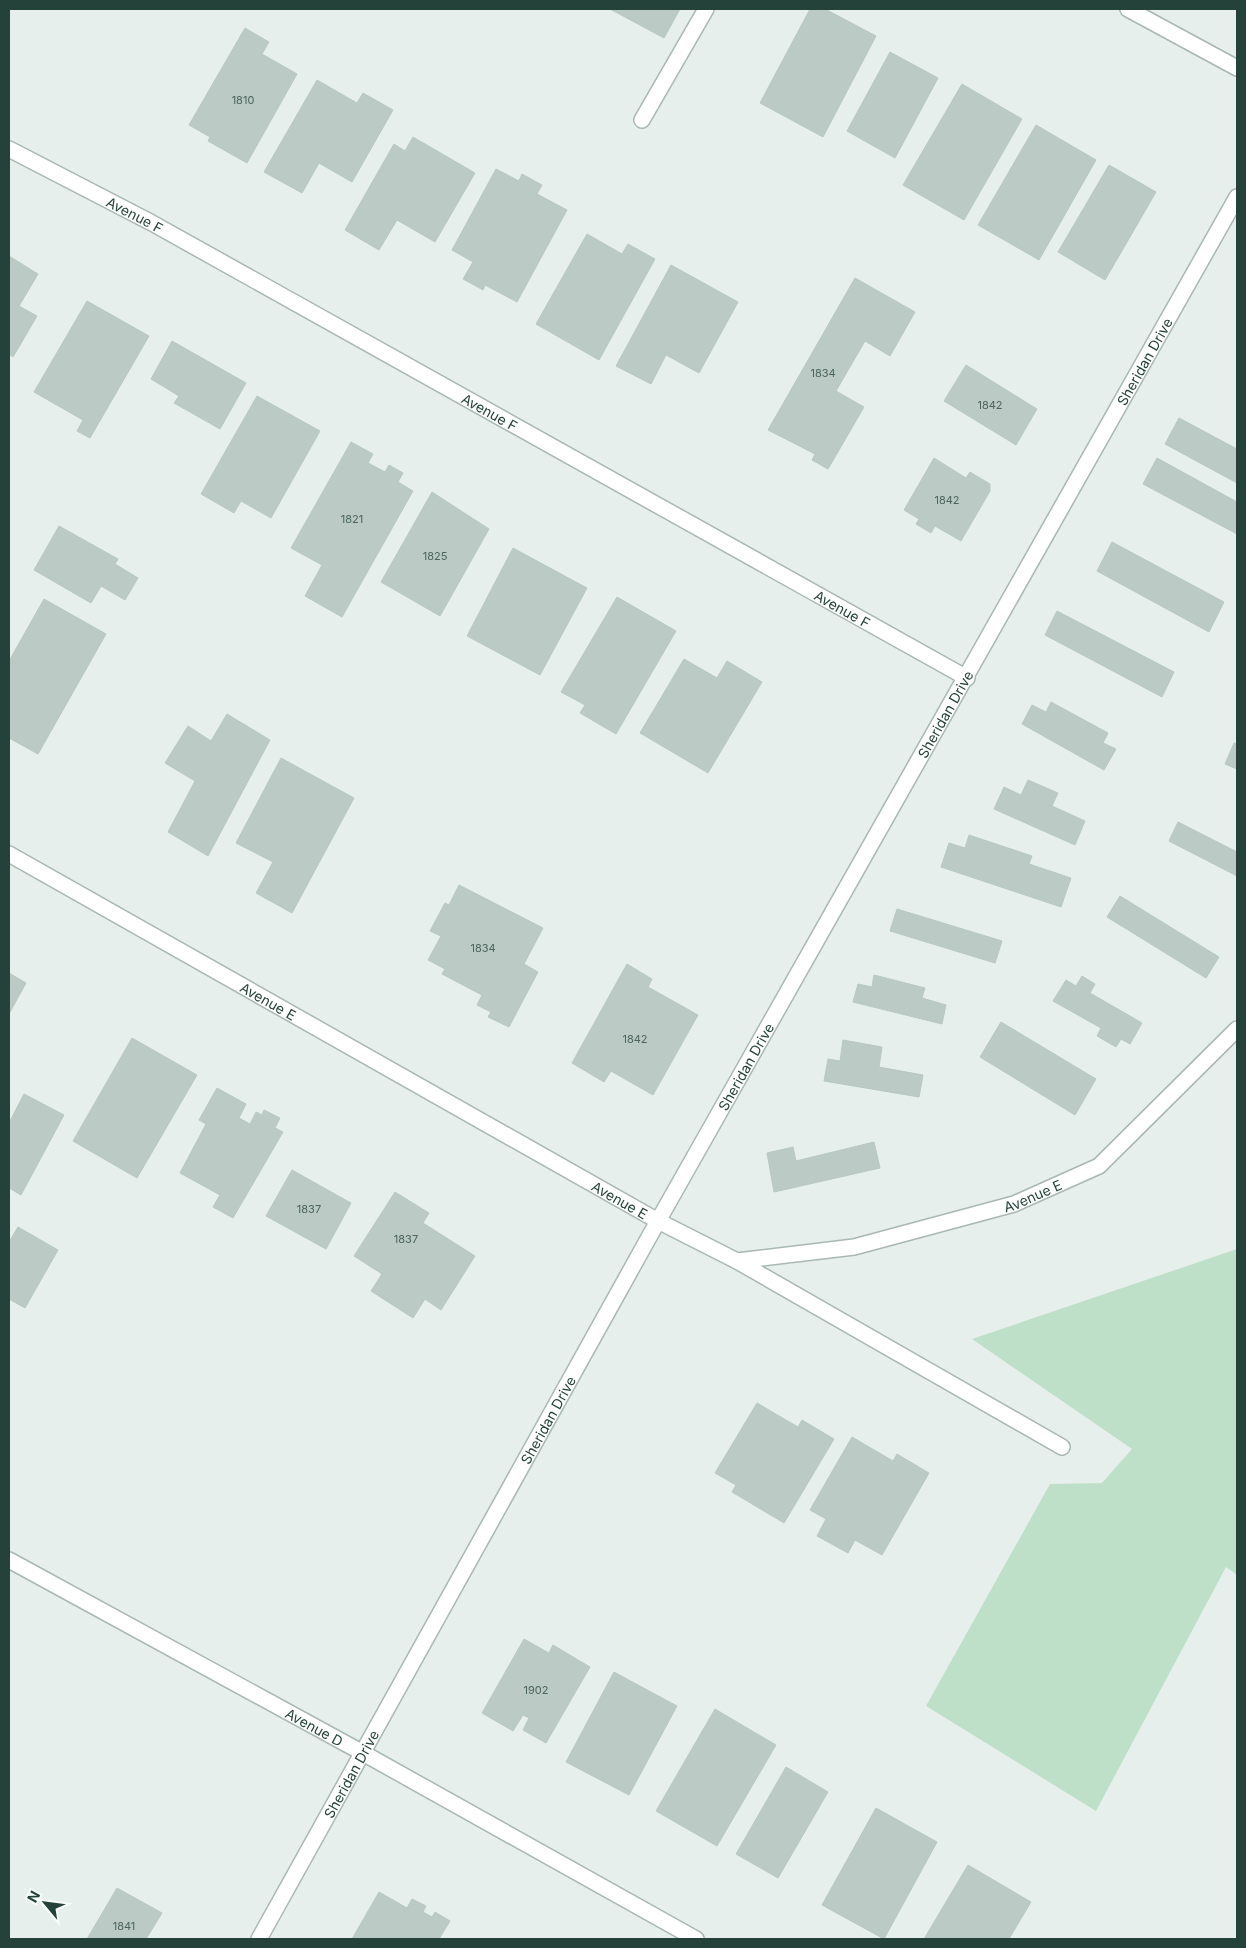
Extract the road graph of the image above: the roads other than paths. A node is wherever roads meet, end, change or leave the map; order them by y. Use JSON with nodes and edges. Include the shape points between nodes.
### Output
{"nodes":[{"id":1,"x":706,"y":9,"type":"edge"},
{"id":2,"x":1128,"y":9,"type":"edge"},
{"id":3,"x":1237,"y":68,"type":"edge"},
{"id":4,"x":642,"y":120,"type":"dead end"},
{"id":5,"x":9,"y":149,"type":"edge"},
{"id":6,"x":1237,"y":198,"type":"edge"},
{"id":7,"x":967,"y":678,"type":"junction"},
{"id":8,"x":9,"y":854,"type":"edge"},
{"id":9,"x":1237,"y":1029,"type":"edge"},
{"id":10,"x":658,"y":1221,"type":"junction"},
{"id":11,"x":737,"y":1261,"type":"junction"},
{"id":12,"x":1062,"y":1447,"type":"dead end"},
{"id":13,"x":9,"y":1560,"type":"edge"},
{"id":14,"x":363,"y":1753,"type":"junction"},
{"id":15,"x":259,"y":1939,"type":"edge"},
{"id":16,"x":696,"y":1939,"type":"edge"}],
"edges":[{"from":1,"to":4,"type":"street"},
{"from":2,"to":3,"type":"street"},
{"from":5,"to":7,"type":"street","name":"Avenue F","via":[[161,227]]},
{"from":6,"to":7,"type":"street","name":"Sheridan Drive"},
{"from":7,"to":10,"type":"street","name":"Sheridan Drive"},
{"from":8,"to":10,"type":"street","name":"Avenue E"},
{"from":9,"to":11,"type":"street","name":"Avenue E","via":[[1099,1166],[1014,1204],[854,1247]]},
{"from":10,"to":11,"type":"street","name":"Avenue E"},
{"from":10,"to":14,"type":"street","name":"Sheridan Drive"},
{"from":11,"to":12,"type":"street"},
{"from":13,"to":14,"type":"street","name":"Avenue D"},
{"from":14,"to":15,"type":"street","name":"Sheridan Drive"},
{"from":14,"to":16,"type":"street","name":"Avenue D"}]}
